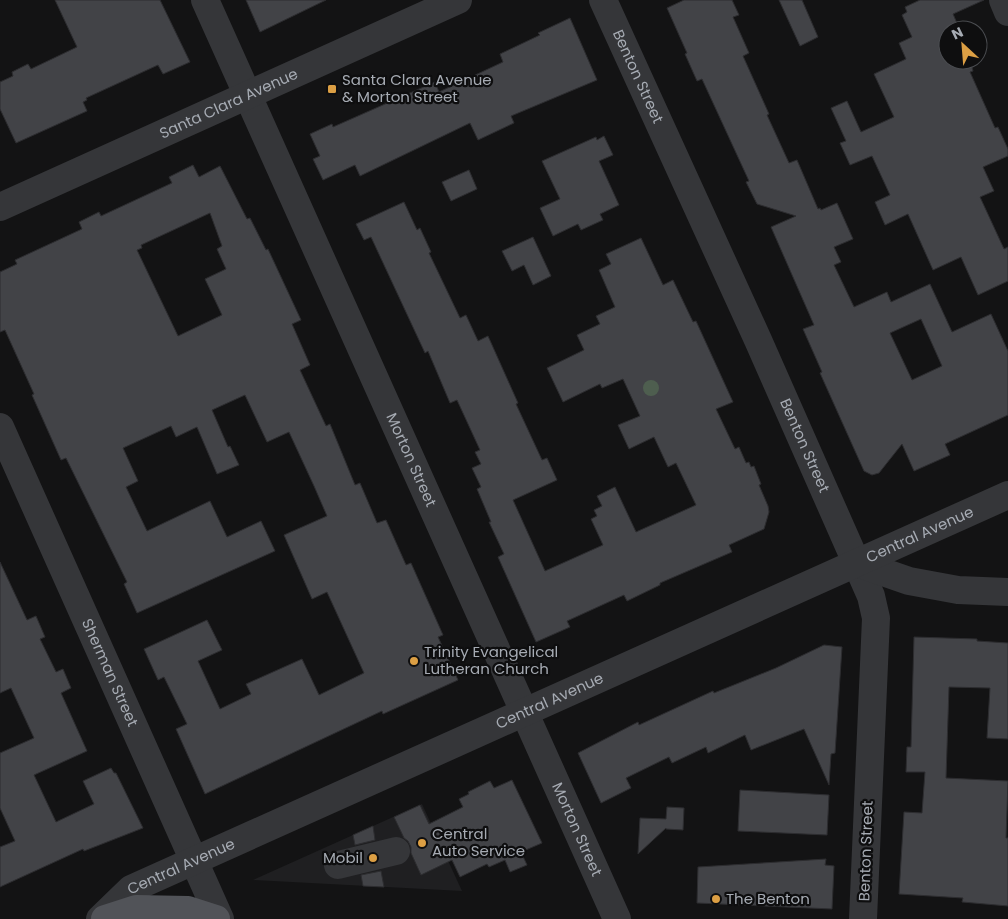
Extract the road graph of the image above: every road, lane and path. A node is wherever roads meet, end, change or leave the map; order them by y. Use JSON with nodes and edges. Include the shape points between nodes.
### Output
{"nodes":[{"id":1,"x":205,"y":0,"type":"edge"},
{"id":2,"x":458,"y":0,"type":"edge"},
{"id":3,"x":604,"y":0,"type":"edge"},
{"id":4,"x":1003,"y":0,"type":"edge"},
{"id":5,"x":1008,"y":12,"type":"edge"},
{"id":6,"x":248,"y":96,"type":"junction"},
{"id":7,"x":0,"y":207,"type":"edge"},
{"id":8,"x":0,"y":427,"type":"edge"},
{"id":9,"x":1008,"y":494,"type":"edge"},
{"id":10,"x":857,"y":563,"type":"junction"},
{"id":11,"x":1008,"y":586,"type":"edge"},
{"id":12,"x":525,"y":712,"type":"junction"},
{"id":13,"x":396,"y":852,"type":"dead end"},
{"id":14,"x":194,"y":861,"type":"junction"},
{"id":15,"x":338,"y":865,"type":"dead end"},
{"id":16,"x":100,"y":919,"type":"edge"},
{"id":17,"x":106,"y":919,"type":"edge"},
{"id":18,"x":216,"y":919,"type":"edge"},
{"id":19,"x":220,"y":919,"type":"edge"},
{"id":20,"x":617,"y":919,"type":"edge"},
{"id":21,"x":863,"y":919,"type":"edge"}],
"edges":[{"from":1,"to":6,"type":"street","name":"Morton Street"},
{"from":2,"to":6,"type":"street","name":"Santa Clara Avenue"},
{"from":3,"to":10,"type":"street","name":"Benton Street"},
{"from":4,"to":5,"type":"street"},
{"from":6,"to":7,"type":"street","name":"Santa Clara Avenue"},
{"from":6,"to":12,"type":"street","name":"Morton Street"},
{"from":8,"to":14,"type":"street","name":"Sherman Street"},
{"from":9,"to":10,"type":"street","name":"Central Avenue"},
{"from":10,"to":11,"type":"street","via":[[909,581],[958,590]]},
{"from":10,"to":12,"type":"street","name":"Central Avenue"},
{"from":10,"to":21,"type":"street","name":"Benton Street","via":[[876,618]]},
{"from":12,"to":14,"type":"street","name":"Central Avenue"},
{"from":12,"to":20,"type":"street","name":"Morton Street"},
{"from":13,"to":15,"type":"street"},
{"from":14,"to":16,"type":"street","name":"Central Avenue","via":[[131,889]]},
{"from":14,"to":19,"type":"street","name":"Sherman Street"},
{"from":17,"to":18,"type":"main road","via":[[136,908],[188,910]]}]}
